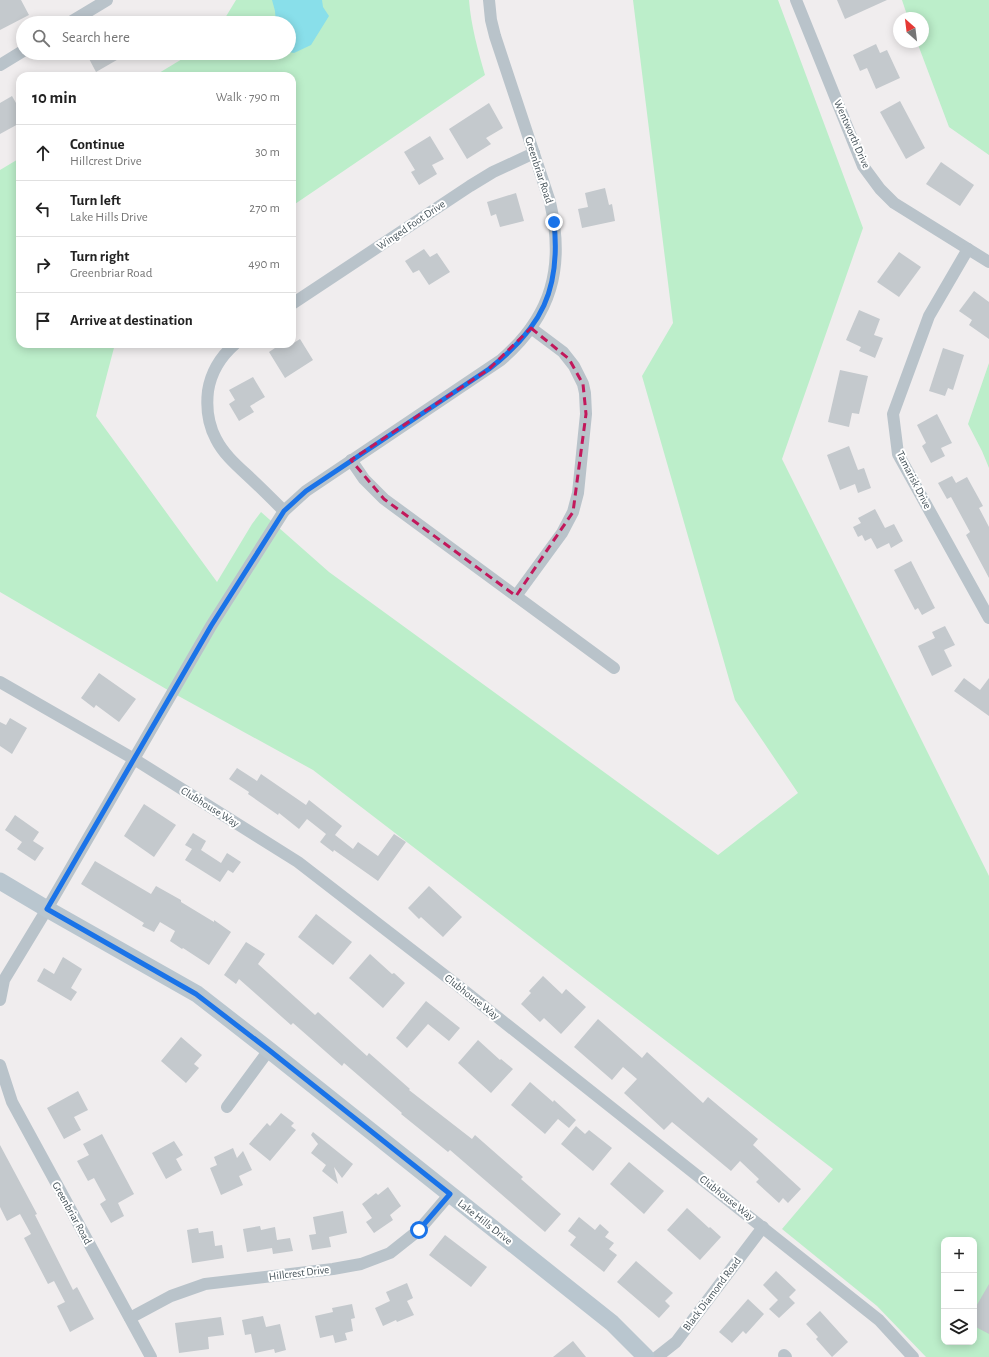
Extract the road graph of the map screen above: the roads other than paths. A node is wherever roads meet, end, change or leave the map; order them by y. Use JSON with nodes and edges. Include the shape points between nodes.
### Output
{"nodes":[{"id":1,"x":106,"y":0,"type":"edge"},
{"id":2,"x":489,"y":0,"type":"edge"},
{"id":3,"x":796,"y":0,"type":"edge"},
{"id":4,"x":80,"y":16,"type":"edge"},
{"id":5,"x":16,"y":55,"type":"edge"},
{"id":6,"x":0,"y":65,"type":"edge"},
{"id":7,"x":534,"y":154,"type":"junction"},
{"id":8,"x":968,"y":249,"type":"junction"},
{"id":9,"x":989,"y":262,"type":"edge"},
{"id":10,"x":296,"y":301,"type":"edge"},
{"id":11,"x":531,"y":328,"type":"junction"},
{"id":12,"x":231,"y":348,"type":"edge"},
{"id":13,"x":351,"y":460,"type":"junction"},
{"id":14,"x":284,"y":511,"type":"junction"},
{"id":15,"x":516,"y":596,"type":"junction"},
{"id":16,"x":989,"y":618,"type":"edge"},
{"id":17,"x":614,"y":668,"type":"dead end"},
{"id":18,"x":0,"y":682,"type":"edge"},
{"id":19,"x":134,"y":760,"type":"junction"},
{"id":20,"x":0,"y":881,"type":"edge"},
{"id":21,"x":47,"y":909,"type":"junction"},
{"id":22,"x":0,"y":1000,"type":"edge"},
{"id":23,"x":269,"y":1050,"type":"junction"},
{"id":24,"x":0,"y":1065,"type":"edge"},
{"id":25,"x":227,"y":1107,"type":"dead end"},
{"id":26,"x":450,"y":1194,"type":"junction"},
{"id":27,"x":763,"y":1227,"type":"junction"},
{"id":28,"x":130,"y":1318,"type":"junction"},
{"id":29,"x":151,"y":1357,"type":"edge"},
{"id":30,"x":646,"y":1357,"type":"edge"},
{"id":31,"x":657,"y":1357,"type":"edge"},
{"id":32,"x":912,"y":1357,"type":"edge"}],
"edges":[{"from":1,"to":4,"type":"street"},
{"from":2,"to":7,"type":"street","name":"Greenbriar Road","via":[[495,36]]},
{"from":3,"to":8,"type":"street","name":"Wentworth Drive","via":[[863,166],[894,203]]},
{"from":5,"to":6,"type":"street"},
{"from":7,"to":10,"type":"street","name":"Winged Foot Drive","via":[[493,172],[470,186]]},
{"from":7,"to":11,"type":"street","name":"Greenbriar Road","via":[[550,202],[556,241],[554,273],[549,292],[540,315]]},
{"from":8,"to":9,"type":"street","name":"Wentworth Drive"},
{"from":8,"to":16,"type":"street","name":"Tamarisk Drive","via":[[929,316],[893,414],[898,454]]},
{"from":11,"to":13,"type":"street","name":"Greenbriar Road","via":[[512,350],[489,369]]},
{"from":11,"to":15,"type":"street","via":[[563,352],[574,366],[583,384],[586,414],[574,512],[562,533]]},
{"from":12,"to":14,"type":"street","via":[[214,369],[210,383],[207,413],[210,425],[216,439],[233,462]]},
{"from":13,"to":14,"type":"street","name":"Greenbriar Road","via":[[306,491]]},
{"from":13,"to":15,"type":"street","via":[[364,479],[384,499]]},
{"from":14,"to":19,"type":"street","name":"Greenbriar Road","via":[[211,626]]},
{"from":15,"to":17,"type":"street"},
{"from":18,"to":19,"type":"street","name":"Clubhouse Way"},
{"from":19,"to":21,"type":"street","name":"Greenbriar Road"},
{"from":19,"to":27,"type":"street","name":"Clubhouse Way","via":[[298,862]]},
{"from":20,"to":21,"type":"street","name":"Lake Hills Drive"},
{"from":21,"to":22,"type":"street","name":"Greenbriar Road","via":[[4,980]]},
{"from":21,"to":23,"type":"street","name":"Lake Hills Drive","via":[[196,994]]},
{"from":23,"to":25,"type":"street"},
{"from":23,"to":26,"type":"street","name":"Lake Hills Drive"},
{"from":24,"to":28,"type":"street","name":"Greenbriar Road","via":[[12,1102]]},
{"from":26,"to":28,"type":"street","name":"Hillcrest Drive","via":[[419,1230],[390,1253],[361,1264],[333,1269],[205,1284],[172,1296]]},
{"from":26,"to":30,"type":"street","name":"Lake Hills Drive","via":[[612,1323]]},
{"from":27,"to":31,"type":"street","name":"Black Diamond Road","via":[[676,1342]]},
{"from":27,"to":32,"type":"street","name":"Clubhouse Way","via":[[879,1320]]},
{"from":28,"to":29,"type":"street","name":"Greenbriar Road"}]}
